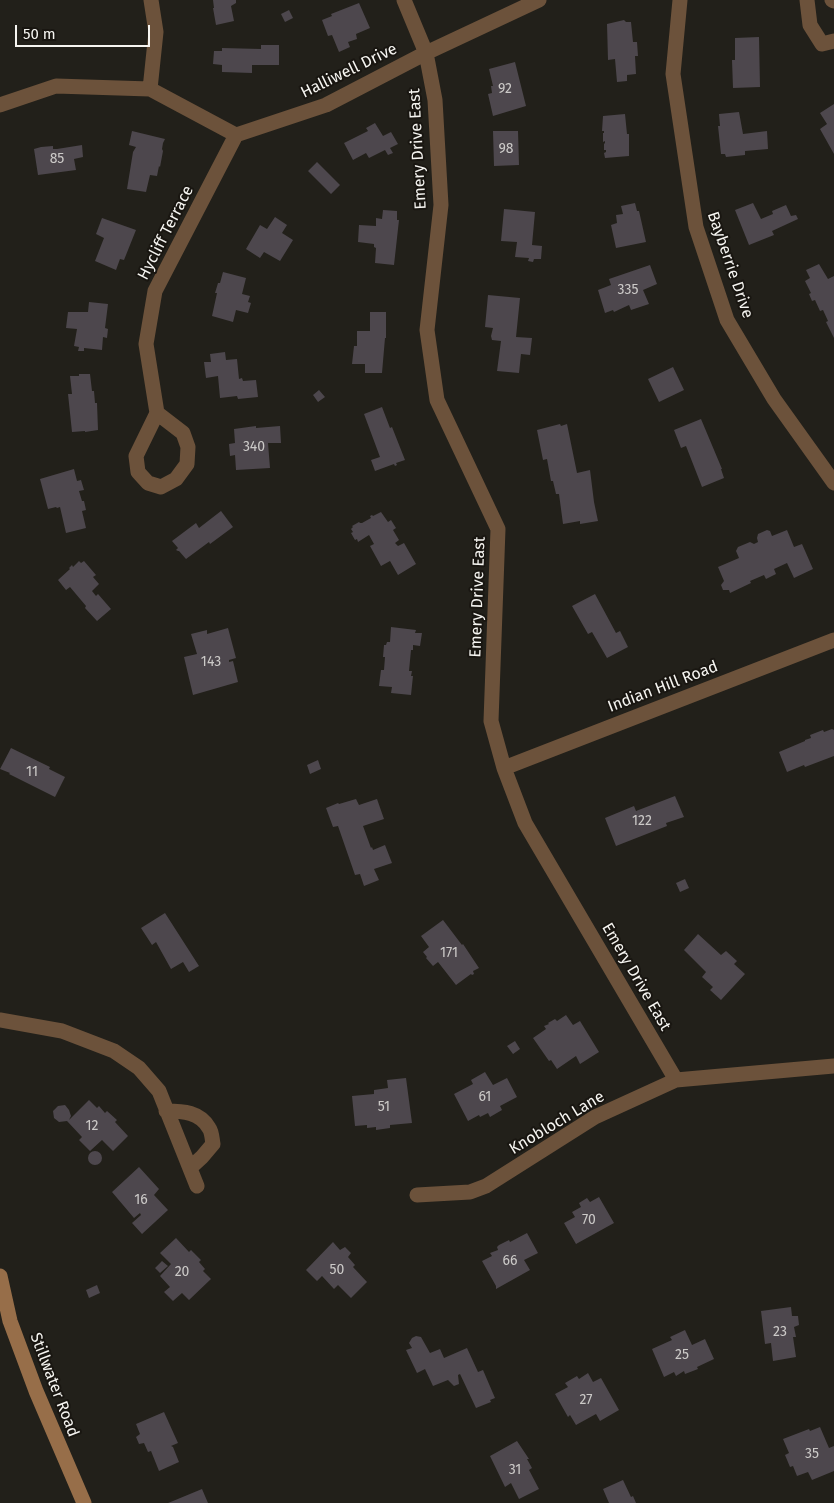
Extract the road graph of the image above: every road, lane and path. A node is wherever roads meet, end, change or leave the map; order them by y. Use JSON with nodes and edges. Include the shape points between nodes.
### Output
{"nodes":[{"id":1,"x":151,"y":0,"type":"edge"},
{"id":2,"x":404,"y":0,"type":"edge"},
{"id":3,"x":539,"y":0,"type":"edge"},
{"id":4,"x":680,"y":0,"type":"edge"},
{"id":5,"x":807,"y":0,"type":"edge"},
{"id":6,"x":834,"y":41,"type":"edge"},
{"id":7,"x":426,"y":53,"type":"junction"},
{"id":8,"x":150,"y":89,"type":"junction"},
{"id":9,"x":0,"y":105,"type":"edge"},
{"id":10,"x":236,"y":135,"type":"junction"},
{"id":11,"x":157,"y":413,"type":"junction"},
{"id":12,"x":834,"y":483,"type":"edge"},
{"id":13,"x":834,"y":640,"type":"edge"},
{"id":14,"x":504,"y":768,"type":"junction"},
{"id":15,"x":0,"y":1020,"type":"edge"},
{"id":16,"x":834,"y":1066,"type":"edge"},
{"id":17,"x":676,"y":1080,"type":"junction"},
{"id":18,"x":166,"y":1111,"type":"junction"},
{"id":19,"x":190,"y":1168,"type":"junction"},
{"id":20,"x":197,"y":1186,"type":"dead end"},
{"id":21,"x":417,"y":1195,"type":"dead end"},
{"id":22,"x":0,"y":1276,"type":"edge"},
{"id":23,"x":84,"y":1503,"type":"edge"}],
"edges":[{"from":1,"to":8,"type":"street","via":[[156,32]]},
{"from":2,"to":7,"type":"street","name":"Emery Drive East"},
{"from":3,"to":7,"type":"street","name":"Halliwell Drive"},
{"from":4,"to":12,"type":"street","name":"Bayberrie Drive","via":[[674,74],[696,227],[727,320],[774,399]]},
{"from":5,"to":6,"type":"street","via":[[810,25],[822,44]]},
{"from":7,"to":10,"type":"street","name":"Halliwell Drive","via":[[326,106]]},
{"from":7,"to":14,"type":"street","name":"Emery Drive East","via":[[436,100],[441,205],[427,330],[437,400],[498,530],[491,721]]},
{"from":8,"to":9,"type":"street","via":[[56,86]]},
{"from":8,"to":10,"type":"street"},
{"from":10,"to":11,"type":"street","name":"Hycliff Terrace","via":[[155,291],[146,344]]},
{"from":11,"to":11,"type":"street","via":[[136,456],[138,472],[148,483],[161,487],[176,479],[187,464],[188,447],[183,433]]},
{"from":13,"to":14,"type":"street","name":"Indian Hill Road"},
{"from":14,"to":17,"type":"street","name":"Emery Drive East","via":[[525,823]]},
{"from":15,"to":18,"type":"street","via":[[62,1031],[114,1051],[139,1068],[158,1091]]},
{"from":16,"to":17,"type":"street","name":"Knobloch Lane"},
{"from":17,"to":21,"type":"street","name":"Knobloch Lane","via":[[595,1117],[486,1186],[470,1192]]},
{"from":18,"to":19,"type":"street"},
{"from":18,"to":19,"type":"street","via":[[198,1116],[210,1129],[213,1144]]},
{"from":19,"to":20,"type":"street"},
{"from":22,"to":23,"type":"main road","name":"Stillwater Road","via":[[10,1321]]}]}
